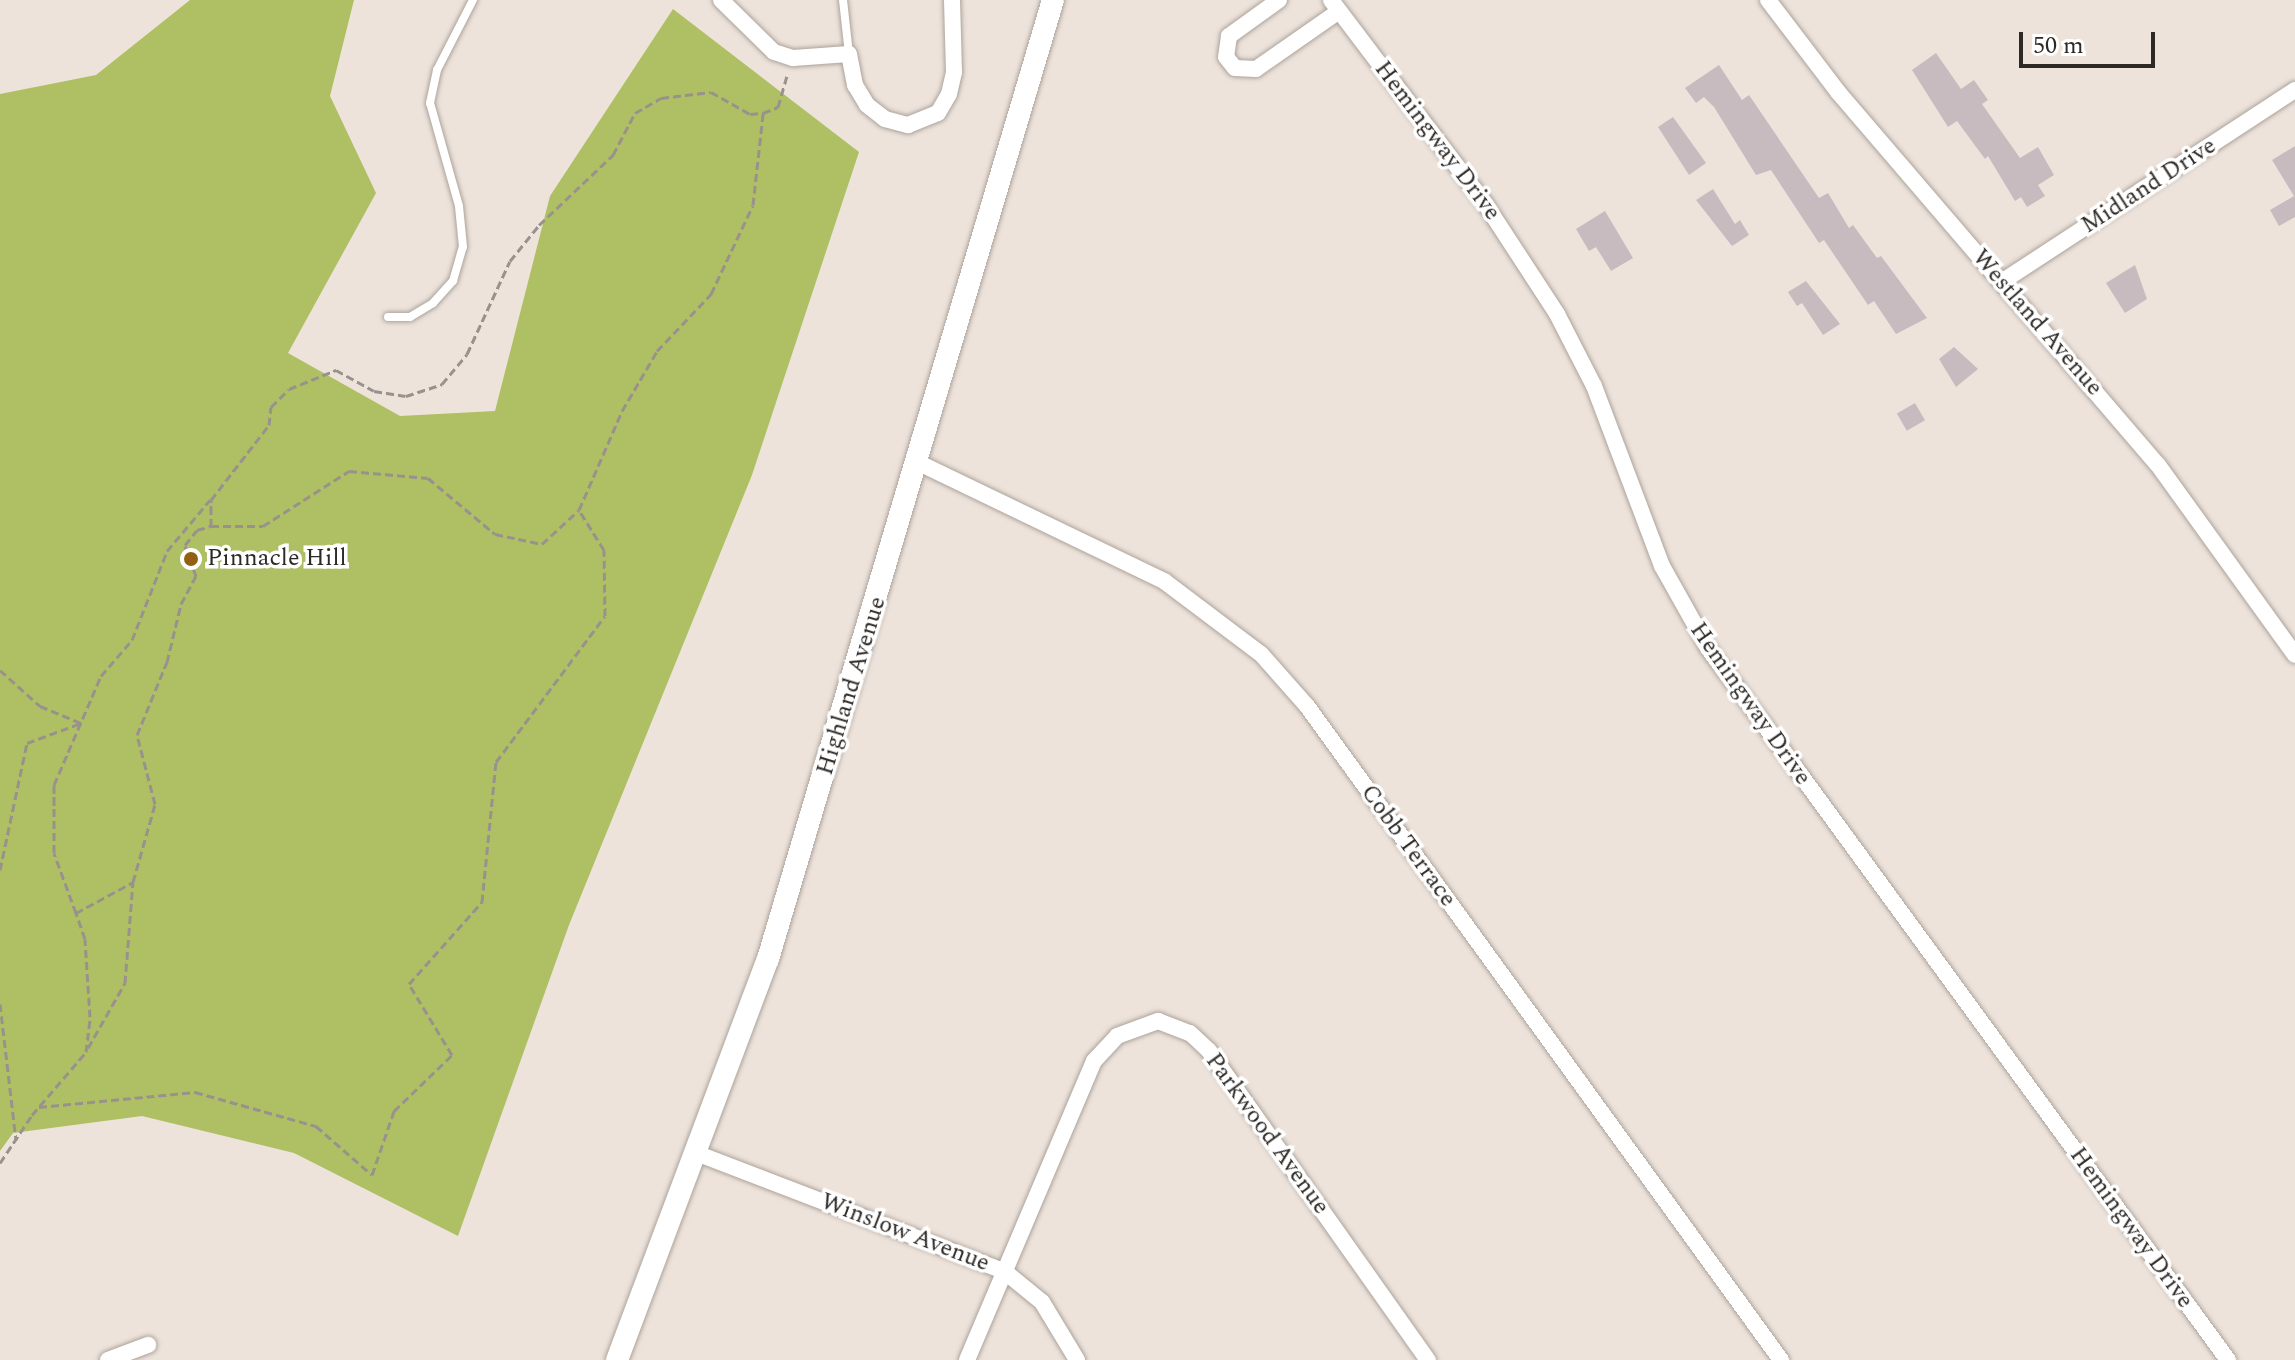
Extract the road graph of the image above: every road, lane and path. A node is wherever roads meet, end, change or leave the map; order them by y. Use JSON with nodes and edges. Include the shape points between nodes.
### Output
{"nodes":[{"id":1,"x":473,"y":0,"type":"edge"},
{"id":2,"x":721,"y":0,"type":"edge"},
{"id":3,"x":843,"y":0,"type":"edge"},
{"id":4,"x":952,"y":0,"type":"edge"},
{"id":5,"x":1053,"y":0,"type":"edge"},
{"id":6,"x":1279,"y":0,"type":"edge"},
{"id":7,"x":1768,"y":0,"type":"edge"},
{"id":8,"x":1335,"y":5,"type":"edge"},
{"id":9,"x":849,"y":54,"type":"junction"},
{"id":10,"x":793,"y":58,"type":"junction"},
{"id":11,"x":2295,"y":90,"type":"edge"},
{"id":12,"x":763,"y":113,"type":"junction"},
{"id":13,"x":2003,"y":281,"type":"junction"},
{"id":14,"x":388,"y":317,"type":"dead end"},
{"id":15,"x":919,"y":463,"type":"junction"},
{"id":16,"x":211,"y":500,"type":"junction"},
{"id":17,"x":579,"y":510,"type":"junction"},
{"id":18,"x":211,"y":526,"type":"junction"},
{"id":19,"x":2295,"y":655,"type":"edge"},
{"id":20,"x":0,"y":670,"type":"edge"},
{"id":21,"x":81,"y":723,"type":"junction"},
{"id":22,"x":0,"y":870,"type":"edge"},
{"id":23,"x":133,"y":882,"type":"junction"},
{"id":24,"x":76,"y":913,"type":"junction"},
{"id":25,"x":0,"y":1004,"type":"edge"},
{"id":26,"x":86,"y":1052,"type":"junction"},
{"id":27,"x":39,"y":1107,"type":"junction"},
{"id":28,"x":16,"y":1140,"type":"junction"},
{"id":29,"x":696,"y":1153,"type":"junction"},
{"id":30,"x":0,"y":1163,"type":"edge"},
{"id":31,"x":1004,"y":1271,"type":"junction"},
{"id":32,"x":148,"y":1345,"type":"dead end"},
{"id":33,"x":108,"y":1360,"type":"edge"},
{"id":34,"x":617,"y":1360,"type":"edge"},
{"id":35,"x":967,"y":1360,"type":"edge"},
{"id":36,"x":1077,"y":1360,"type":"edge"},
{"id":37,"x":1428,"y":1360,"type":"edge"},
{"id":38,"x":1781,"y":1360,"type":"edge"},
{"id":39,"x":2228,"y":1360,"type":"edge"}],
"edges":[{"from":1,"to":14,"type":"lane","via":[[437,70],[430,103],[459,206],[463,247],[453,281],[433,303],[410,317]]},
{"from":2,"to":10,"type":"street","via":[[757,40]]},
{"from":3,"to":9,"type":"lane"},
{"from":4,"to":9,"type":"street","via":[[952,84],[945,104],[930,119],[896,124],[875,114],[859,95]]},
{"from":5,"to":15,"type":"street","name":"Highland Avenue"},
{"from":6,"to":8,"type":"street","name":"Hemingway Drive","via":[[1229,36],[1225,50],[1235,68],[1256,69]]},
{"from":7,"to":13,"type":"street","name":"Westland Avenue","via":[[1838,92]]},
{"from":8,"to":39,"type":"street","name":"Hemingway Drive","via":[[1486,205],[1557,314],[1594,386],[1662,566],[1708,648]]},
{"from":9,"to":10,"type":"street"},
{"from":10,"to":12,"type":"path","via":[[778,107]]},
{"from":11,"to":13,"type":"street","name":"Midland Drive"},
{"from":12,"to":16,"type":"path","via":[[750,114],[711,92],[661,98],[635,113],[613,155],[539,225],[510,261],[467,354],[442,384],[406,396],[374,391],[336,370],[289,389],[271,407],[269,425]]},
{"from":12,"to":17,"type":"path","via":[[747,218],[711,294],[657,351],[622,411]]},
{"from":13,"to":19,"type":"street","name":"Westland Avenue","via":[[2158,465]]},
{"from":15,"to":29,"type":"street","name":"Highland Avenue","via":[[768,959]]},
{"from":15,"to":38,"type":"street","name":"Cobb Terrace","via":[[1164,581],[1261,654],[1307,706]]},
{"from":16,"to":18,"type":"path"},
{"from":16,"to":21,"type":"path","via":[[167,551],[132,640],[101,676]]},
{"from":17,"to":18,"type":"path","via":[[542,544],[495,534],[428,478],[349,471],[263,526]]},
{"from":17,"to":27,"type":"path","via":[[604,550],[605,616],[496,762],[482,902],[409,984],[452,1055],[394,1111],[372,1175],[316,1126],[195,1092]]},
{"from":18,"to":23,"type":"path","via":[[197,530],[185,545],[196,576],[181,604],[167,662],[137,735],[155,804]]},
{"from":20,"to":21,"type":"path","via":[[40,706]]},
{"from":21,"to":22,"type":"path","via":[[27,743]]},
{"from":21,"to":24,"type":"path","via":[[54,785],[54,853]]},
{"from":23,"to":24,"type":"path"},
{"from":23,"to":26,"type":"path","via":[[125,983]]},
{"from":24,"to":26,"type":"path","via":[[85,939],[90,1017]]},
{"from":25,"to":28,"type":"path"},
{"from":26,"to":27,"type":"path"},
{"from":27,"to":28,"type":"path"},
{"from":28,"to":30,"type":"path"},
{"from":29,"to":31,"type":"street","name":"Winslow Avenue"},
{"from":29,"to":34,"type":"street","name":"Highland Avenue"},
{"from":31,"to":35,"type":"street","name":"Parkwood Avenue"},
{"from":31,"to":36,"type":"street","name":"Winslow Avenue","via":[[1042,1302]]},
{"from":31,"to":37,"type":"street","name":"Parkwood Avenue","via":[[1094,1061],[1117,1036],[1158,1021],[1190,1033],[1209,1051]]},
{"from":32,"to":33,"type":"street"}]}
